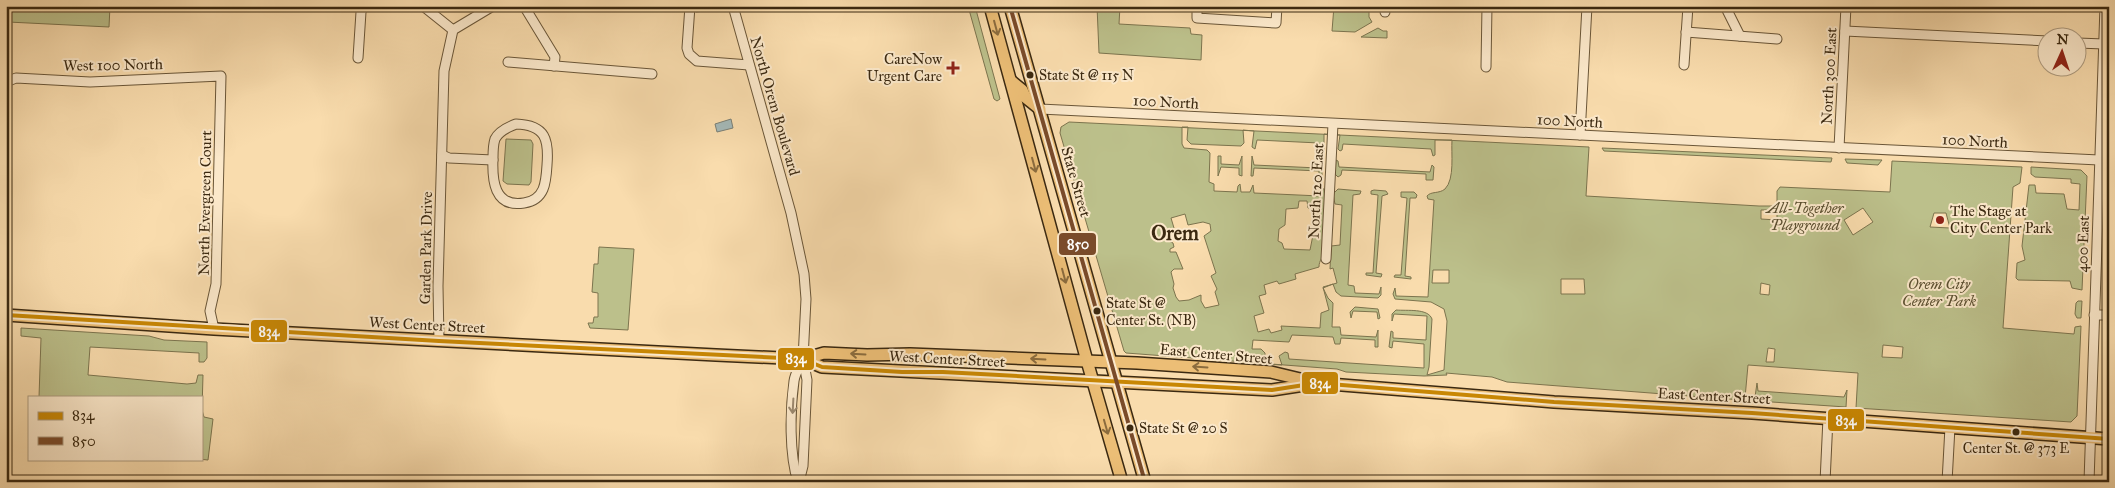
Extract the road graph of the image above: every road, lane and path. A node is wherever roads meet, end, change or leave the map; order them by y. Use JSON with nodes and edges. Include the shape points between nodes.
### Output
{"nodes":[{"id":1,"x":363,"y":6,"type":"edge"},
{"id":2,"x":423,"y":6,"type":"edge"},
{"id":3,"x":493,"y":6,"type":"edge"},
{"id":4,"x":524,"y":6,"type":"edge"},
{"id":5,"x":690,"y":6,"type":"edge"},
{"id":6,"x":732,"y":6,"type":"edge"},
{"id":7,"x":990,"y":6,"type":"edge"},
{"id":8,"x":1010,"y":6,"type":"edge"},
{"id":9,"x":1198,"y":6,"type":"edge"},
{"id":10,"x":1277,"y":6,"type":"edge"},
{"id":11,"x":1486,"y":6,"type":"edge"},
{"id":12,"x":1586,"y":6,"type":"edge"},
{"id":13,"x":1688,"y":6,"type":"edge"},
{"id":14,"x":1724,"y":6,"type":"edge"},
{"id":15,"x":1846,"y":6,"type":"edge"},
{"id":16,"x":2105,"y":6,"type":"edge"},
{"id":17,"x":453,"y":30,"type":"junction"},
{"id":18,"x":1845,"y":31,"type":"junction"},
{"id":19,"x":1686,"y":32,"type":"junction"},
{"id":20,"x":1740,"y":36,"type":"junction"},
{"id":21,"x":1777,"y":39,"type":"dead end"},
{"id":22,"x":2038,"y":41,"type":"edge"},
{"id":23,"x":2088,"y":43,"type":"edge"},
{"id":24,"x":2104,"y":44,"type":"junction"},
{"id":25,"x":358,"y":58,"type":"dead end"},
{"id":26,"x":508,"y":62,"type":"dead end"},
{"id":27,"x":749,"y":64,"type":"junction"},
{"id":28,"x":1684,"y":65,"type":"dead end"},
{"id":29,"x":554,"y":66,"type":"junction"},
{"id":30,"x":1486,"y":67,"type":"dead end"},
{"id":31,"x":652,"y":74,"type":"dead end"},
{"id":32,"x":222,"y":76,"type":"joint"},
{"id":33,"x":1011,"y":80,"type":"junction"},
{"id":34,"x":6,"y":82,"type":"edge"},
{"id":35,"x":1040,"y":109,"type":"junction"},
{"id":36,"x":1333,"y":124,"type":"junction"},
{"id":37,"x":1580,"y":135,"type":"junction"},
{"id":38,"x":1839,"y":148,"type":"junction"},
{"id":39,"x":442,"y":155,"type":"junction"},
{"id":40,"x":493,"y":160,"type":"junction"},
{"id":41,"x":2099,"y":160,"type":"junction"},
{"id":42,"x":1326,"y":259,"type":"dead end"},
{"id":43,"x":2094,"y":315,"type":"junction"},
{"id":44,"x":6,"y":316,"type":"edge"},
{"id":45,"x":2109,"y":316,"type":"edge"},
{"id":46,"x":214,"y":329,"type":"junction"},
{"id":47,"x":439,"y":341,"type":"junction"},
{"id":48,"x":803,"y":359,"type":"junction"},
{"id":49,"x":1087,"y":361,"type":"junction"},
{"id":50,"x":1112,"y":362,"type":"junction"},
{"id":51,"x":1092,"y":381,"type":"junction"},
{"id":52,"x":1118,"y":382,"type":"junction"},
{"id":53,"x":1317,"y":383,"type":"junction"},
{"id":54,"x":1828,"y":418,"type":"junction"},
{"id":55,"x":1950,"y":427,"type":"junction"},
{"id":56,"x":2090,"y":438,"type":"junction"},
{"id":57,"x":2109,"y":439,"type":"edge"},
{"id":58,"x":798,"y":482,"type":"edge"},
{"id":59,"x":1122,"y":482,"type":"edge"},
{"id":60,"x":1145,"y":482,"type":"edge"},
{"id":61,"x":1825,"y":482,"type":"edge"},
{"id":62,"x":1947,"y":482,"type":"edge"},
{"id":63,"x":2089,"y":482,"type":"edge"}],
"edges":[{"from":1,"to":25,"type":"street"},
{"from":2,"to":17,"type":"street"},
{"from":3,"to":17,"type":"street"},
{"from":4,"to":29,"type":"street","via":[[555,57]]},
{"from":5,"to":27,"type":"street","via":[[689,54],[697,61]]},
{"from":6,"to":27,"type":"street","name":"North Orem Boulevard"},
{"from":7,"to":33,"type":"main road","one_way":true},
{"from":8,"to":35,"type":"main road","name":"State Street"},
{"from":9,"to":10,"type":"street","via":[[1197,18],[1276,23]]},
{"from":11,"to":30,"type":"street"},
{"from":12,"to":37,"type":"street"},
{"from":13,"to":19,"type":"street"},
{"from":14,"to":20,"type":"street"},
{"from":15,"to":18,"type":"street","name":"North 300 East"},
{"from":16,"to":24,"type":"street","name":"400 East"},
{"from":17,"to":39,"type":"street","name":"Garden Park Drive","via":[[444,71]]},
{"from":18,"to":22,"type":"street"},
{"from":18,"to":38,"type":"street","name":"North 300 East"},
{"from":19,"to":20,"type":"street"},
{"from":19,"to":28,"type":"street"},
{"from":20,"to":21,"type":"street"},
{"from":23,"to":24,"type":"street"},
{"from":24,"to":41,"type":"street","name":"400 East"},
{"from":26,"to":29,"type":"street"},
{"from":27,"to":48,"type":"street","name":"North Orem Boulevard","via":[[791,212],[806,294]]},
{"from":29,"to":31,"type":"street"},
{"from":32,"to":34,"type":"street","name":"West 100 North","via":[[90,82],[16,78]]},
{"from":32,"to":46,"type":"street","name":"North Evergreen Court","via":[[216,284],[210,311]]},
{"from":33,"to":35,"type":"main road"},
{"from":33,"to":49,"type":"main road","one_way":true},
{"from":35,"to":36,"type":"street","name":"100 North"},
{"from":35,"to":50,"type":"main road","name":"State Street"},
{"from":36,"to":37,"type":"street","name":"100 North"},
{"from":36,"to":42,"type":"street","name":"North 120 East"},
{"from":37,"to":38,"type":"street","name":"100 North"},
{"from":38,"to":41,"type":"street","name":"100 North"},
{"from":39,"to":40,"type":"street"},
{"from":39,"to":47,"type":"street","name":"Garden Park Drive"},
{"from":40,"to":40,"type":"street","via":[[494,141],[503,130],[516,124],[535,128],[548,144],[546,186],[531,201],[507,200],[493,184]]},
{"from":41,"to":43,"type":"street","name":"400 East"},
{"from":43,"to":45,"type":"street"},
{"from":43,"to":56,"type":"street","name":"400 East"},
{"from":44,"to":46,"type":"main road","name":"West Center Street"},
{"from":46,"to":47,"type":"main road","name":"West Center Street"},
{"from":47,"to":48,"type":"main road","name":"West Center Street"},
{"from":49,"to":48,"type":"main road","name":"West Center Street","one_way":true,"via":[[824,353]]},
{"from":48,"to":51,"type":"main road","name":"West Center Street","via":[[822,367]]},
{"from":48,"to":58,"type":"street","name":"North Orem Boulevard","via":[[794,379],[793,467]]},
{"from":49,"to":50,"type":"main road","name":"West Center Street"},
{"from":49,"to":51,"type":"main road"},
{"from":50,"to":52,"type":"main road","name":"State Street"},
{"from":53,"to":50,"type":"main road","name":"East Center Street","one_way":true,"via":[[1271,372]]},
{"from":51,"to":52,"type":"main road","name":"West Center Street"},
{"from":51,"to":59,"type":"main road","one_way":true},
{"from":52,"to":53,"type":"main road","name":"East Center Street","via":[[1272,390]]},
{"from":52,"to":60,"type":"main road","name":"State Street"},
{"from":53,"to":54,"type":"main road","name":"East Center Street","via":[[1554,402]]},
{"from":54,"to":55,"type":"main road","name":"East Center Street"},
{"from":54,"to":61,"type":"street"},
{"from":55,"to":56,"type":"main road","name":"East Center Street"},
{"from":55,"to":62,"type":"street"},
{"from":56,"to":57,"type":"main road","name":"East Center Street"},
{"from":56,"to":63,"type":"street","name":"400 East"}]}
